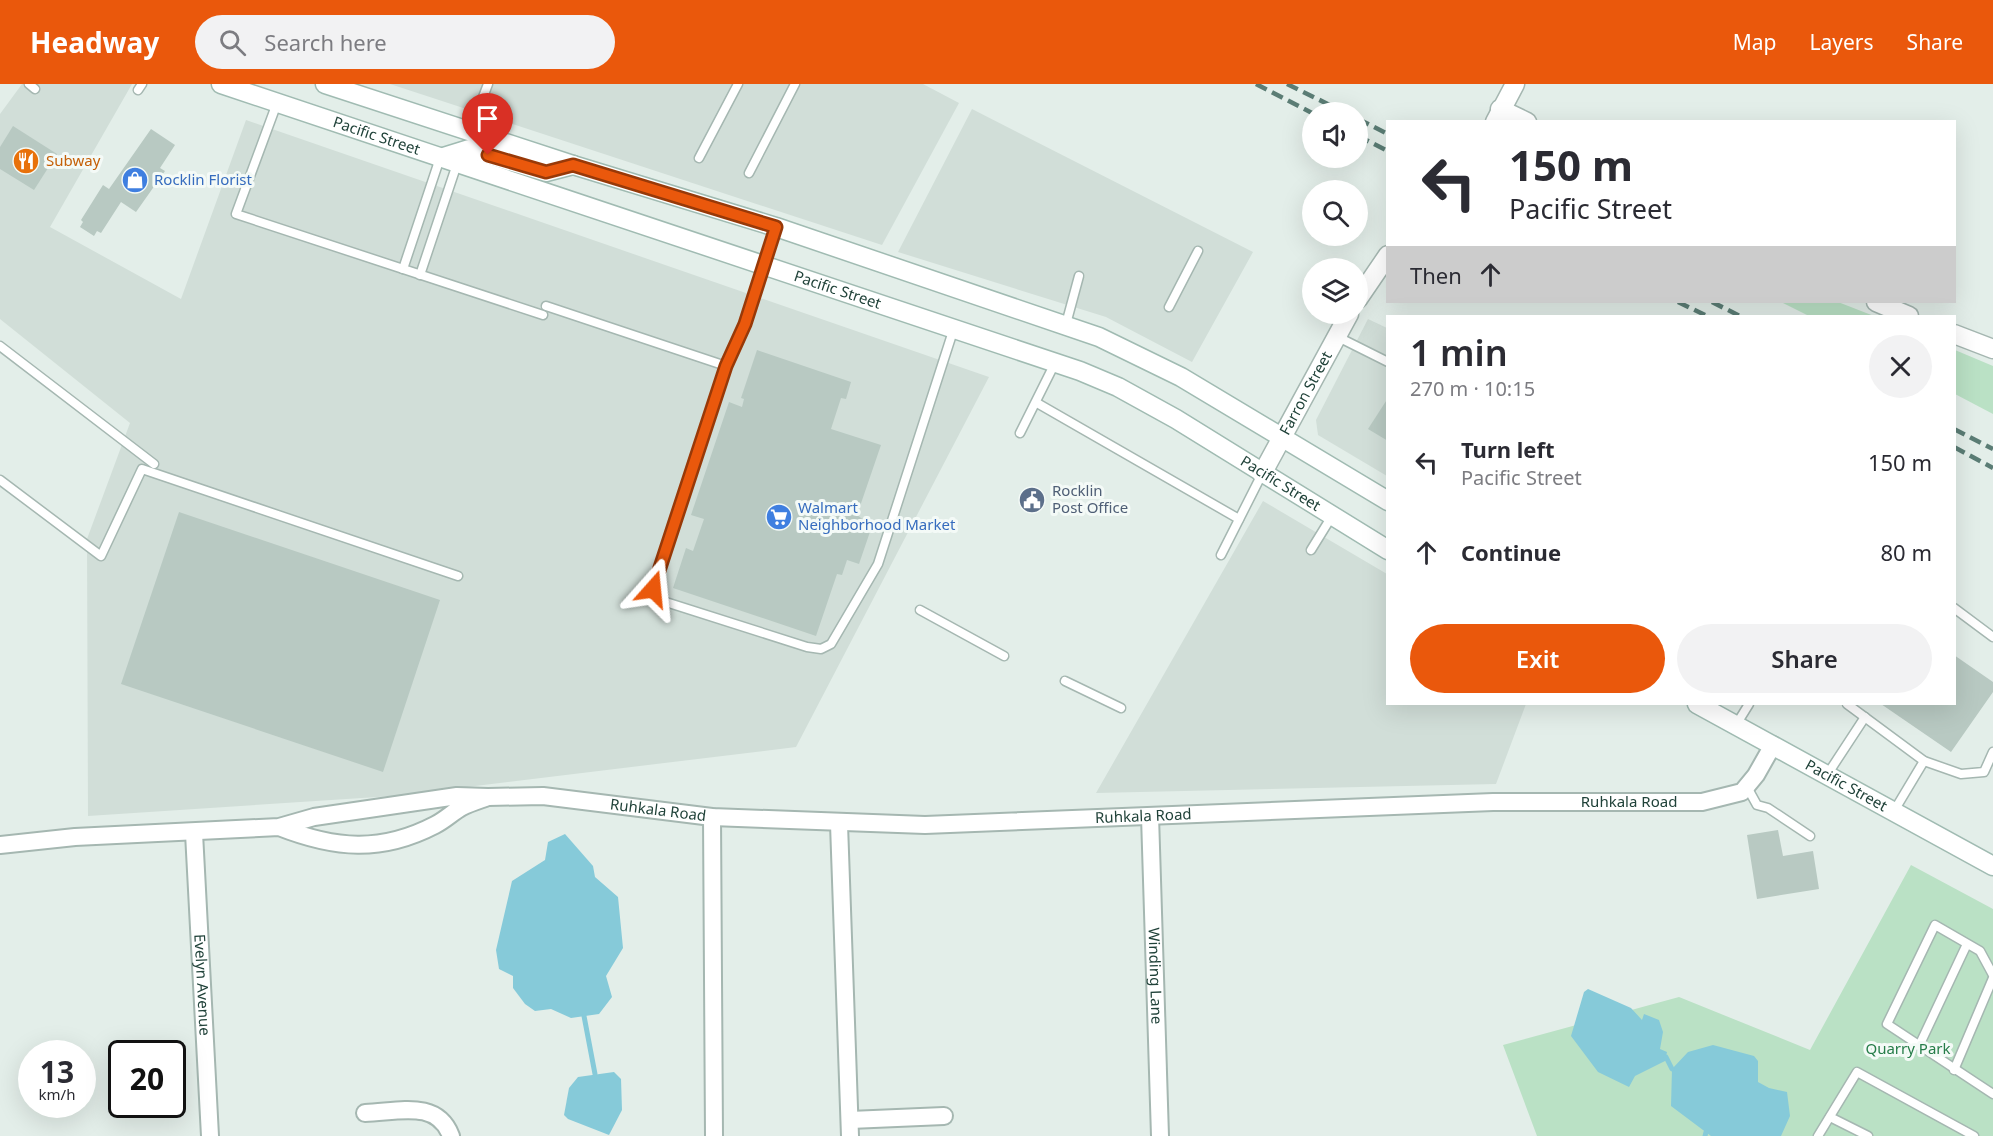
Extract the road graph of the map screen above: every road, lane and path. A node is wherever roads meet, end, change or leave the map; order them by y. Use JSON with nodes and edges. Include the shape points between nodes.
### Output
{"nodes":[{"id":1,"x":221,"y":84,"type":"edge"},
{"id":2,"x":326,"y":84,"type":"edge"},
{"id":3,"x":488,"y":84,"type":"edge"},
{"id":4,"x":738,"y":84,"type":"edge"},
{"id":5,"x":795,"y":84,"type":"edge"},
{"id":6,"x":1515,"y":84,"type":"edge"},
{"id":7,"x":277,"y":103,"type":"junction"},
{"id":8,"x":1498,"y":115,"type":"edge"},
{"id":9,"x":1519,"y":120,"type":"edge"},
{"id":10,"x":470,"y":132,"type":"junction"},
{"id":11,"x":699,"y":158,"type":"dead end"},
{"id":12,"x":448,"y":161,"type":"junction"},
{"id":13,"x":573,"y":165,"type":"junction"},
{"id":14,"x":749,"y":173,"type":"dead end"},
{"id":15,"x":776,"y":227,"type":"junction"},
{"id":16,"x":1198,"y":250,"type":"dead end"},
{"id":17,"x":1386,"y":258,"type":"edge"},
{"id":18,"x":766,"y":264,"type":"junction"},
{"id":19,"x":403,"y":269,"type":"junction"},
{"id":20,"x":420,"y":275,"type":"junction"},
{"id":21,"x":1079,"y":276,"type":"dead end"},
{"id":22,"x":1368,"y":284,"type":"edge"},
{"id":23,"x":1878,"y":303,"type":"edge"},
{"id":24,"x":546,"y":306,"type":"dead end"},
{"id":25,"x":1169,"y":307,"type":"dead end"},
{"id":26,"x":543,"y":315,"type":"dead end"},
{"id":27,"x":1907,"y":315,"type":"edge"},
{"id":28,"x":1066,"y":324,"type":"junction"},
{"id":29,"x":1343,"y":324,"type":"edge"},
{"id":30,"x":954,"y":328,"type":"junction"},
{"id":31,"x":1956,"y":335,"type":"edge"},
{"id":32,"x":1336,"y":336,"type":"junction"},
{"id":33,"x":0,"y":346,"type":"edge"},
{"id":34,"x":1993,"y":349,"type":"edge"},
{"id":35,"x":1386,"y":361,"type":"edge"},
{"id":36,"x":1055,"y":363,"type":"junction"},
{"id":37,"x":726,"y":366,"type":"junction"},
{"id":38,"x":1037,"y":403,"type":"junction"},
{"id":39,"x":1020,"y":433,"type":"dead end"},
{"id":40,"x":1282,"y":437,"type":"junction"},
{"id":41,"x":154,"y":464,"type":"dead end"},
{"id":42,"x":1262,"y":474,"type":"junction"},
{"id":43,"x":0,"y":480,"type":"edge"},
{"id":44,"x":1386,"y":500,"type":"edge"},
{"id":45,"x":1332,"y":516,"type":"junction"},
{"id":46,"x":1239,"y":519,"type":"junction"},
{"id":47,"x":1386,"y":549,"type":"edge"},
{"id":48,"x":1311,"y":550,"type":"dead end"},
{"id":49,"x":1221,"y":555,"type":"dead end"},
{"id":50,"x":458,"y":576,"type":"dead end"},
{"id":51,"x":1956,"y":609,"type":"edge"},
{"id":52,"x":920,"y":610,"type":"dead end"},
{"id":53,"x":1993,"y":637,"type":"edge"},
{"id":54,"x":1004,"y":656,"type":"dead end"},
{"id":55,"x":1065,"y":681,"type":"dead end"},
{"id":56,"x":1699,"y":705,"type":"edge"},
{"id":57,"x":1748,"y":705,"type":"edge"},
{"id":58,"x":1848,"y":705,"type":"edge"},
{"id":59,"x":1121,"y":708,"type":"dead end"},
{"id":60,"x":1865,"y":717,"type":"junction"},
{"id":61,"x":1736,"y":725,"type":"junction"},
{"id":62,"x":1773,"y":745,"type":"junction"},
{"id":63,"x":1993,"y":752,"type":"edge"},
{"id":64,"x":1924,"y":761,"type":"junction"},
{"id":65,"x":1827,"y":775,"type":"junction"},
{"id":66,"x":1747,"y":787,"type":"junction"},
{"id":67,"x":488,"y":796,"type":"junction"},
{"id":68,"x":1894,"y":811,"type":"junction"},
{"id":69,"x":1150,"y":816,"type":"junction"},
{"id":70,"x":712,"y":817,"type":"junction"},
{"id":71,"x":839,"y":824,"type":"junction"},
{"id":72,"x":279,"y":826,"type":"junction"},
{"id":73,"x":194,"y":832,"type":"junction"},
{"id":74,"x":1810,"y":836,"type":"dead end"},
{"id":75,"x":0,"y":845,"type":"edge"},
{"id":76,"x":1993,"y":866,"type":"edge"},
{"id":77,"x":1967,"y":944,"type":"junction"},
{"id":78,"x":1993,"y":976,"type":"edge"},
{"id":79,"x":1919,"y":1046,"type":"junction"},
{"id":80,"x":1954,"y":1070,"type":"junction"},
{"id":81,"x":1993,"y":1094,"type":"edge"},
{"id":82,"x":366,"y":1113,"type":"dead end"},
{"id":83,"x":944,"y":1116,"type":"dead end"},
{"id":84,"x":1830,"y":1117,"type":"junction"},
{"id":85,"x":850,"y":1128,"type":"edge"},
{"id":86,"x":210,"y":1136,"type":"edge"},
{"id":87,"x":452,"y":1136,"type":"edge"},
{"id":88,"x":714,"y":1136,"type":"edge"},
{"id":89,"x":1160,"y":1136,"type":"edge"},
{"id":90,"x":1818,"y":1136,"type":"edge"},
{"id":91,"x":1868,"y":1136,"type":"edge"},
{"id":92,"x":1974,"y":1136,"type":"edge"}],
"edges":[{"from":1,"to":7,"type":"main road","name":"Pacific Street"},
{"from":2,"to":10,"type":"main road"},
{"from":3,"to":10,"type":"lane"},
{"from":4,"to":11,"type":"lane"},
{"from":5,"to":14,"type":"lane"},
{"from":6,"to":8,"type":"main road"},
{"from":7,"to":12,"type":"main road","name":"Pacific Street"},
{"from":7,"to":19,"type":"lane","via":[[237,214]]},
{"from":8,"to":9,"type":"main road"},
{"from":10,"to":13,"type":"main road"},
{"from":12,"to":13,"type":"main road","via":[[469,149],[546,172]]},
{"from":12,"to":18,"type":"main road","name":"Pacific Street"},
{"from":12,"to":19,"type":"lane"},
{"from":12,"to":20,"type":"lane"},
{"from":13,"to":15,"type":"main road"},
{"from":15,"to":18,"type":"lane"},
{"from":15,"to":28,"type":"main road"},
{"from":16,"to":25,"type":"lane"},
{"from":17,"to":22,"type":"main road"},
{"from":18,"to":30,"type":"main road","name":"Pacific Street"},
{"from":18,"to":37,"type":"lane"},
{"from":19,"to":20,"type":"lane"},
{"from":20,"to":26,"type":"lane"},
{"from":21,"to":28,"type":"lane"},
{"from":23,"to":27,"type":"main road"},
{"from":24,"to":37,"type":"lane"},
{"from":28,"to":40,"type":"main road","via":[[1145,357]]},
{"from":29,"to":32,"type":"main road","name":"Farron Street"},
{"from":30,"to":36,"type":"main road","name":"Pacific Street"},
{"from":30,"to":37,"type":"lane","via":[[878,564],[831,644],[821,649],[650,597]]},
{"from":31,"to":34,"type":"main road"},
{"from":32,"to":35,"type":"lane"},
{"from":32,"to":40,"type":"main road","name":"Farron Street"},
{"from":33,"to":41,"type":"lane"},
{"from":36,"to":38,"type":"lane"},
{"from":36,"to":42,"type":"main road","name":"Pacific Street","via":[[1118,387]]},
{"from":38,"to":39,"type":"lane"},
{"from":38,"to":46,"type":"lane"},
{"from":40,"to":42,"type":"main road","name":"Farron Street"},
{"from":40,"to":44,"type":"main road"},
{"from":42,"to":45,"type":"main road","name":"Pacific Street"},
{"from":42,"to":46,"type":"lane"},
{"from":43,"to":50,"type":"lane","via":[[101,556],[142,469]]},
{"from":45,"to":47,"type":"main road","name":"Pacific Street"},
{"from":45,"to":48,"type":"lane"},
{"from":46,"to":49,"type":"lane"},
{"from":51,"to":53,"type":"lane"},
{"from":52,"to":54,"type":"lane"},
{"from":55,"to":59,"type":"lane"},
{"from":56,"to":61,"type":"main road","name":"Pacific Street"},
{"from":57,"to":61,"type":"lane"},
{"from":58,"to":60,"type":"lane"},
{"from":60,"to":64,"type":"lane"},
{"from":60,"to":65,"type":"lane"},
{"from":61,"to":62,"type":"main road","name":"Pacific Street"},
{"from":62,"to":65,"type":"main road","name":"Pacific Street"},
{"from":62,"to":66,"type":"street"},
{"from":63,"to":64,"type":"lane","via":[[1984,772],[1961,774]]},
{"from":64,"to":68,"type":"lane"},
{"from":65,"to":68,"type":"main road","name":"Pacific Street"},
{"from":66,"to":69,"type":"street","name":"Ruhkala Road","via":[[1742,792],[1702,802],[1493,802]]},
{"from":66,"to":74,"type":"lane","via":[[1757,805],[1768,807]]},
{"from":67,"to":70,"type":"street","name":"Ruhkala Road","via":[[543,796]]},
{"from":67,"to":72,"type":"street","name":"Ruhkala Road","via":[[457,796],[314,817]]},
{"from":67,"to":72,"type":"street","name":"Ruhkala Road","via":[[428,828],[380,844],[324,842]]},
{"from":68,"to":76,"type":"main road","name":"Pacific Street"},
{"from":69,"to":71,"type":"street","name":"Ruhkala Road","via":[[925,825]]},
{"from":69,"to":89,"type":"street","name":"Winding Lane"},
{"from":70,"to":71,"type":"street","name":"Ruhkala Road"},
{"from":70,"to":88,"type":"street"},
{"from":71,"to":85,"type":"street"},
{"from":72,"to":73,"type":"street","name":"Ruhkala Road"},
{"from":73,"to":75,"type":"street","name":"Ruhkala Road"},
{"from":73,"to":86,"type":"street","name":"Evelyn Avenue"},
{"from":77,"to":78,"type":"lane","via":[[1980,951]]},
{"from":77,"to":79,"type":"lane"},
{"from":77,"to":79,"type":"lane","via":[[1935,926],[1887,1024]]},
{"from":78,"to":80,"type":"lane"},
{"from":79,"to":80,"type":"lane"},
{"from":80,"to":81,"type":"lane"},
{"from":82,"to":87,"type":"street","via":[[433,1113],[444,1121]]},
{"from":83,"to":85,"type":"street"},
{"from":84,"to":90,"type":"lane"},
{"from":84,"to":91,"type":"lane"},
{"from":84,"to":92,"type":"lane","via":[[1857,1072]]}]}
